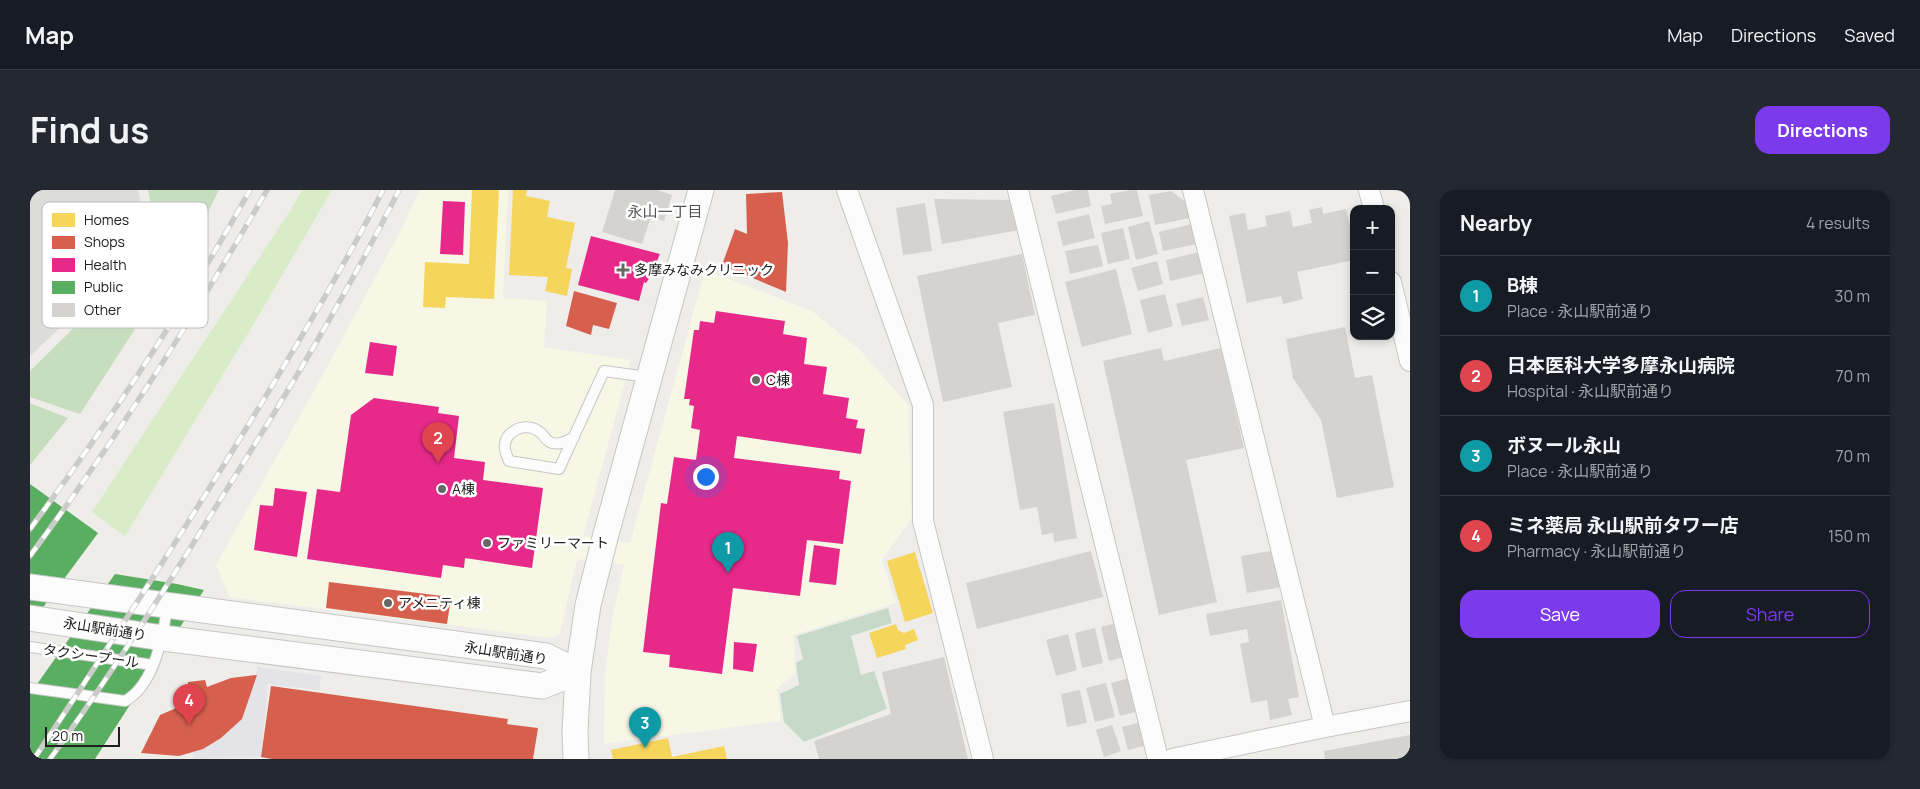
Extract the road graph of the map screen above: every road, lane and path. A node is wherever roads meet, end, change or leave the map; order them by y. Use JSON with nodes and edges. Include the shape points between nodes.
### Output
{"nodes":[{"id":1,"x":701,"y":190,"type":"edge"},
{"id":2,"x":847,"y":190,"type":"edge"},
{"id":3,"x":1018,"y":190,"type":"edge"},
{"id":4,"x":1193,"y":190,"type":"edge"},
{"id":5,"x":1369,"y":190,"type":"edge"},
{"id":6,"x":1373,"y":205,"type":"edge"},
{"id":7,"x":1394,"y":295,"type":"edge"},
{"id":8,"x":1410,"y":361,"type":"edge"},
{"id":9,"x":649,"y":377,"type":"junction"},
{"id":10,"x":574,"y":437,"type":"junction"},
{"id":11,"x":30,"y":587,"type":"edge"},
{"id":12,"x":167,"y":607,"type":"junction"},
{"id":13,"x":30,"y":618,"type":"edge"},
{"id":14,"x":393,"y":636,"type":"junction"},
{"id":15,"x":163,"y":638,"type":"junction"},
{"id":16,"x":30,"y":647,"type":"edge"},
{"id":17,"x":152,"y":665,"type":"junction"},
{"id":18,"x":389,"y":667,"type":"junction"},
{"id":19,"x":578,"y":672,"type":"junction"},
{"id":20,"x":30,"y":688,"type":"edge"},
{"id":21,"x":1410,"y":711,"type":"edge"},
{"id":22,"x":1325,"y":726,"type":"junction"},
{"id":23,"x":576,"y":759,"type":"edge"},
{"id":24,"x":983,"y":759,"type":"edge"},
{"id":25,"x":1158,"y":759,"type":"edge"},
{"id":26,"x":1172,"y":759,"type":"edge"}],
"edges":[{"from":1,"to":9,"type":"street"},
{"from":2,"to":24,"type":"street","via":[[923,405],[923,521]]},
{"from":3,"to":25,"type":"street"},
{"from":4,"to":22,"type":"street"},
{"from":5,"to":6,"type":"street"},
{"from":7,"to":8,"type":"street"},
{"from":9,"to":10,"type":"lane","via":[[604,371]]},
{"from":9,"to":19,"type":"street","via":[[590,597]]},
{"from":10,"to":10,"type":"lane","via":[[559,469],[509,460],[504,450],[507,438],[522,427],[531,428],[554,444]]},
{"from":11,"to":12,"type":"street","name":"永山駅前通り"},
{"from":12,"to":14,"type":"street","name":"永山駅前通り"},
{"from":12,"to":15,"type":"lane"},
{"from":13,"to":15,"type":"street","name":"永山駅前通り"},
{"from":14,"to":18,"type":"street"},
{"from":14,"to":19,"type":"street","name":"永山駅前通り","via":[[546,656]]},
{"from":15,"to":17,"type":"lane"},
{"from":15,"to":18,"type":"street","name":"永山駅前通り"},
{"from":16,"to":17,"type":"lane","name":"タクシープール"},
{"from":17,"to":20,"type":"lane","via":[[135,696],[125,701]]},
{"from":18,"to":19,"type":"street","name":"永山駅前通り","via":[[542,686]]},
{"from":19,"to":23,"type":"street"},
{"from":21,"to":22,"type":"street"},
{"from":22,"to":26,"type":"street"}]}
